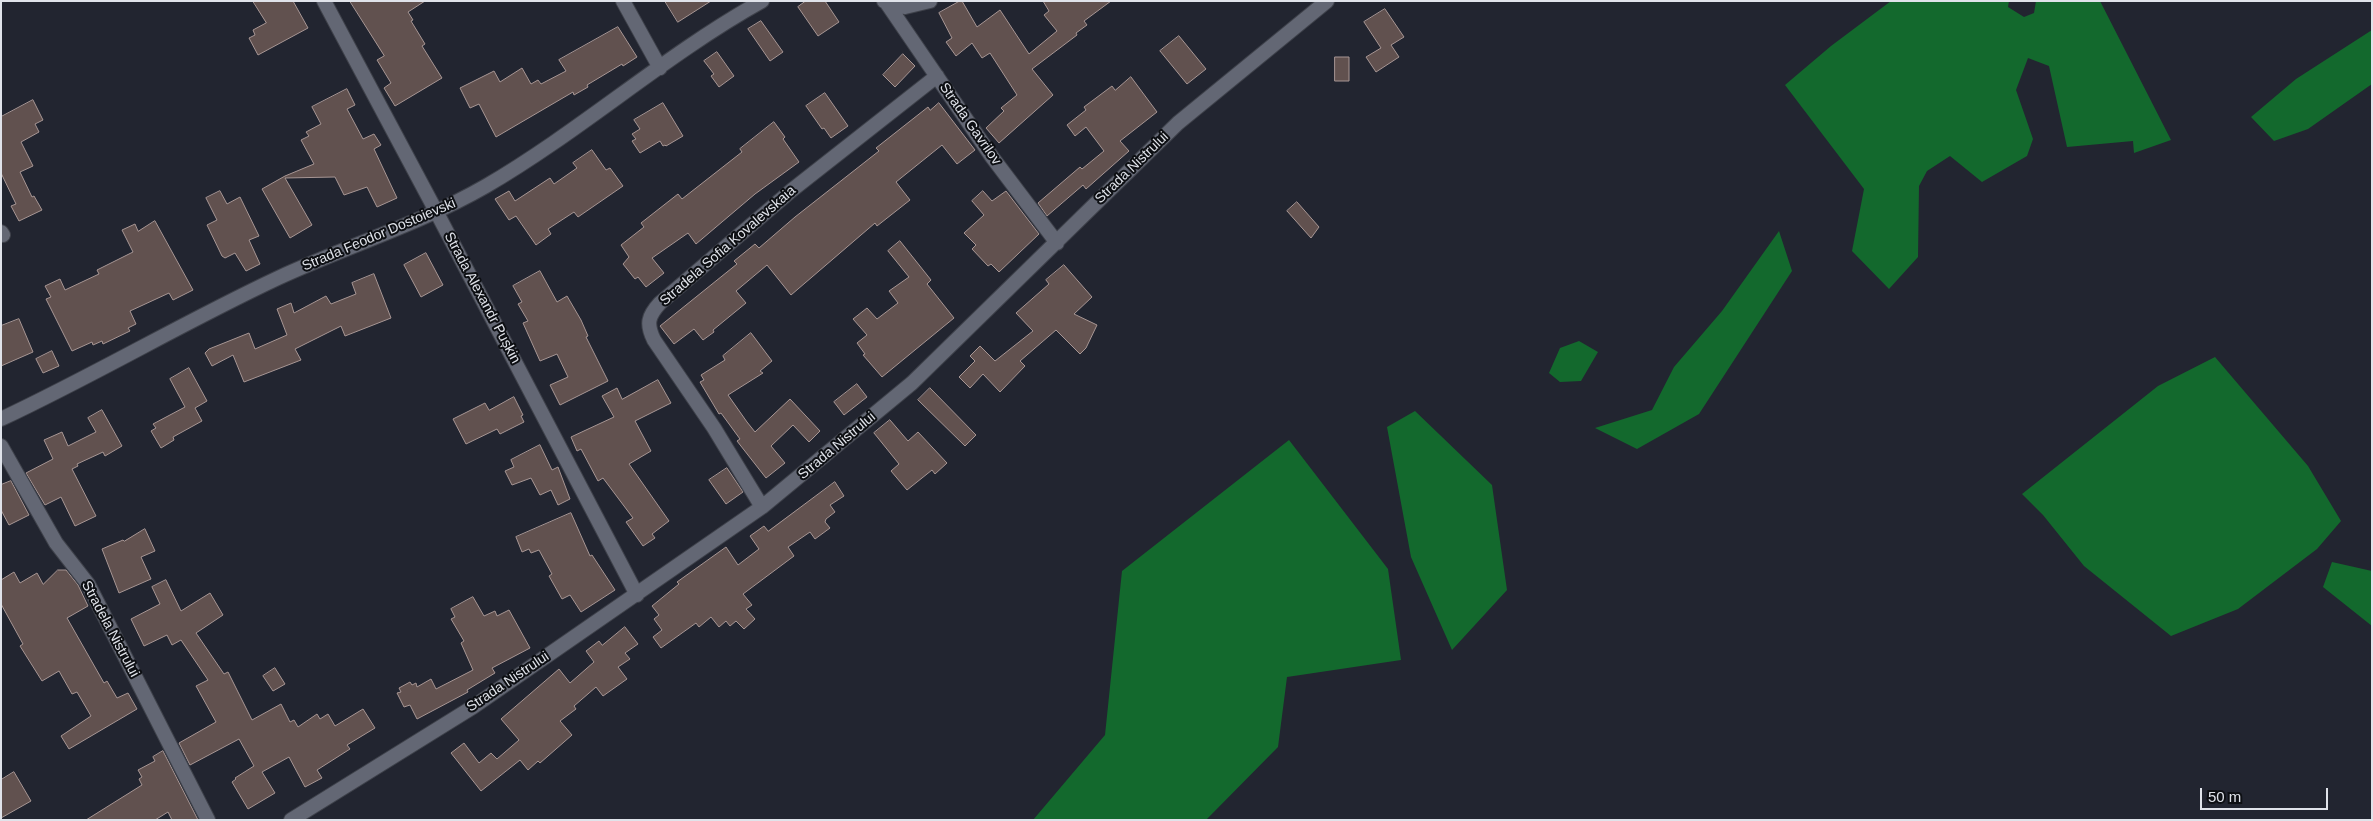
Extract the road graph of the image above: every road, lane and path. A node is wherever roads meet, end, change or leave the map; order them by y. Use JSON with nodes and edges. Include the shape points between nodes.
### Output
{"nodes":[{"id":1,"x":324,"y":1,"type":"edge"},
{"id":2,"x":623,"y":1,"type":"edge"},
{"id":3,"x":762,"y":1,"type":"edge"},
{"id":4,"x":930,"y":1,"type":"edge"},
{"id":5,"x":1327,"y":1,"type":"edge"},
{"id":6,"x":885,"y":2,"type":"edge"},
{"id":7,"x":660,"y":68,"type":"junction"},
{"id":8,"x":936,"y":76,"type":"junction"},
{"id":9,"x":437,"y":213,"type":"junction"},
{"id":10,"x":1057,"y":243,"type":"junction"},
{"id":11,"x":1,"y":419,"type":"edge"},
{"id":12,"x":1,"y":446,"type":"edge"},
{"id":13,"x":762,"y":507,"type":"junction"},
{"id":14,"x":637,"y":595,"type":"junction"},
{"id":15,"x":208,"y":820,"type":"edge"},
{"id":16,"x":291,"y":820,"type":"edge"}],
"edges":[{"from":1,"to":9,"type":"street","name":"Strada Alexandr Pușkin"},
{"from":2,"to":7,"type":"street"},
{"from":3,"to":7,"type":"street","name":"Strada Feodor Dostoievski"},
{"from":4,"to":6,"type":"street","via":[[904,7]]},
{"from":5,"to":10,"type":"street","name":"Strada Nistrului","via":[[1178,124]]},
{"from":6,"to":8,"type":"street","name":"Strada Gavrilov"},
{"from":7,"to":9,"type":"street","name":"Strada Feodor Dostoievski","via":[[538,154]]},
{"from":8,"to":10,"type":"street","name":"Strada Gavrilov"},
{"from":8,"to":13,"type":"street","name":"Stradela Sofia Kovalevskaia","via":[[660,303],[648,321],[654,340],[714,428]]},
{"from":9,"to":11,"type":"street","name":"Strada Feodor Dostoievski","via":[[316,260],[230,300],[76,384]]},
{"from":9,"to":14,"type":"street","name":"Strada Alexandr Pușkin"},
{"from":10,"to":13,"type":"street","name":"Strada Nistrului","via":[[912,383]]},
{"from":12,"to":15,"type":"street","name":"Stradela Nistrului","via":[[56,542],[88,584]]},
{"from":13,"to":14,"type":"street","name":"Strada Nistrului"},
{"from":14,"to":16,"type":"street","name":"Strada Nistrului","via":[[473,707]]}]}
